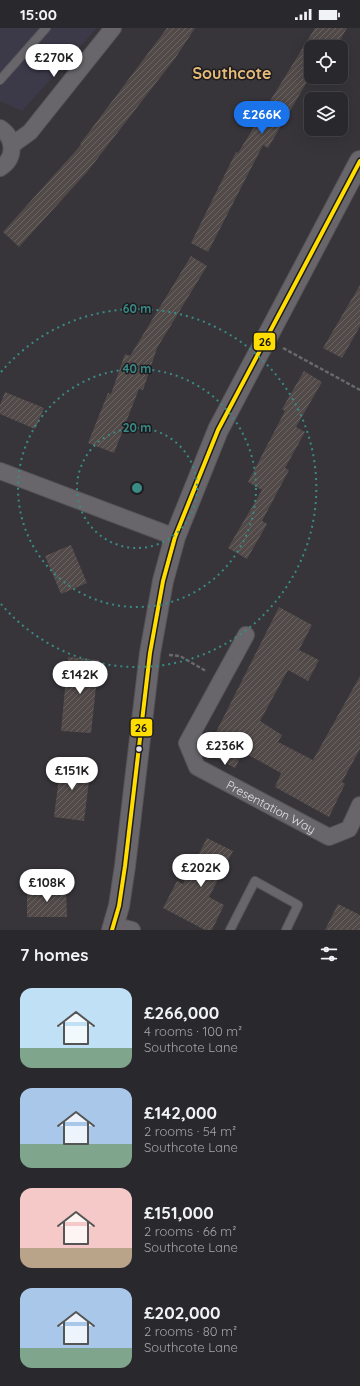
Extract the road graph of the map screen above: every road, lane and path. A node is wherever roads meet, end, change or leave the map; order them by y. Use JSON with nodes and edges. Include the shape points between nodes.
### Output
{"nodes":[{"id":1,"x":46,"y":28,"type":"edge"},
{"id":2,"x":112,"y":28,"type":"edge"},
{"id":3,"x":0,"y":80,"type":"edge"},
{"id":4,"x":0,"y":128,"type":"edge"},
{"id":5,"x":12,"y":145,"type":"junction"},
{"id":6,"x":360,"y":162,"type":"edge"},
{"id":7,"x":0,"y":168,"type":"edge"},
{"id":8,"x":266,"y":339,"type":"junction"},
{"id":9,"x":360,"y":390,"type":"edge"},
{"id":10,"x":0,"y":471,"type":"edge"},
{"id":11,"x":174,"y":538,"type":"junction"},
{"id":12,"x":246,"y":635,"type":"dead end"},
{"id":13,"x":180,"y":656,"type":"dead end"},
{"id":14,"x":194,"y":664,"type":"dead end"},
{"id":15,"x":360,"y":805,"type":"edge"},
{"id":16,"x":119,"y":928,"type":"edge"},
{"id":17,"x":230,"y":930,"type":"edge"},
{"id":18,"x":286,"y":930,"type":"edge"}],
"edges":[{"from":1,"to":3,"type":"lane"},
{"from":2,"to":5,"type":"street","via":[[30,132]]},
{"from":4,"to":5,"type":"street","via":[[10,137]]},
{"from":5,"to":7,"type":"street","via":[[9,159]]},
{"from":6,"to":8,"type":"street"},
{"from":8,"to":9,"type":"path"},
{"from":8,"to":11,"type":"street","via":[[218,430]]},
{"from":10,"to":11,"type":"street"},
{"from":11,"to":16,"type":"street","via":[[163,580],[150,653]]},
{"from":12,"to":15,"type":"street","name":"Presentation Way","via":[[187,743],[197,767],[329,837],[349,829]]},
{"from":13,"to":14,"type":"path"},
{"from":17,"to":18,"type":"lane","via":[[256,881],[298,905]]}]}
